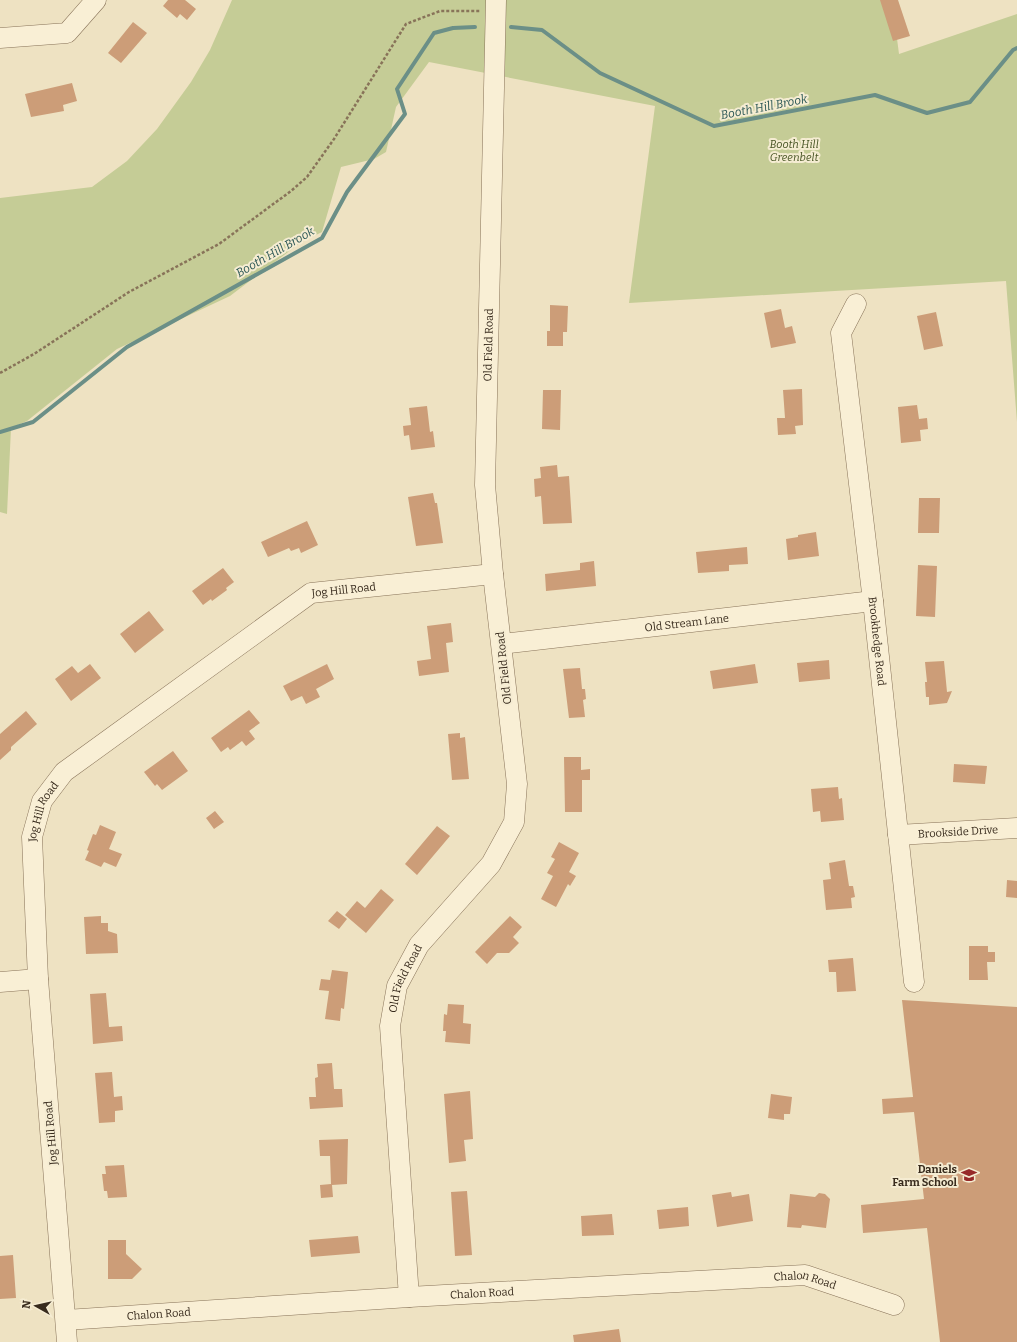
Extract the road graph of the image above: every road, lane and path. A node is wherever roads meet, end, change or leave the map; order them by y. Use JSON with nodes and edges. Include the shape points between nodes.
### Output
{"nodes":[{"id":1,"x":96,"y":0,"type":"edge"},
{"id":2,"x":495,"y":5,"type":"edge"},
{"id":3,"x":0,"y":38,"type":"edge"},
{"id":4,"x":856,"y":304,"type":"dead end"},
{"id":5,"x":0,"y":373,"type":"edge"},
{"id":6,"x":493,"y":574,"type":"junction"},
{"id":7,"x":873,"y":601,"type":"junction"},
{"id":8,"x":502,"y":644,"type":"junction"},
{"id":9,"x":1017,"y":828,"type":"edge"},
{"id":10,"x":898,"y":835,"type":"junction"},
{"id":11,"x":38,"y":980,"type":"junction"},
{"id":12,"x":0,"y":982,"type":"edge"},
{"id":13,"x":914,"y":982,"type":"dead end"},
{"id":14,"x":409,"y":1297,"type":"junction"},
{"id":15,"x":894,"y":1305,"type":"dead end"},
{"id":16,"x":66,"y":1320,"type":"junction"},
{"id":17,"x":67,"y":1342,"type":"edge"}],
"edges":[{"from":1,"to":3,"type":"street","via":[[67,33]]},
{"from":2,"to":5,"type":"path","via":[[440,11],[406,24],[334,139],[307,177],[291,191],[219,244],[129,292]]},
{"from":2,"to":6,"type":"street","name":"Old Field Road","via":[[485,485]]},
{"from":4,"to":7,"type":"street","name":"Brookhedge Road","via":[[841,333]]},
{"from":6,"to":8,"type":"street","name":"Old Field Road"},
{"from":6,"to":11,"type":"street","name":"Jog Hill Road","via":[[311,593],[64,772],[42,801],[32,837]]},
{"from":7,"to":8,"type":"street","name":"Old Stream Lane"},
{"from":7,"to":10,"type":"street","name":"Brookhedge Road"},
{"from":8,"to":14,"type":"street","name":"Old Field Road","via":[[516,784],[514,822],[491,864],[419,945],[398,986],[390,1026]]},
{"from":9,"to":10,"type":"street","name":"Brookside Drive"},
{"from":10,"to":13,"type":"street","name":"Brookhedge Road"},
{"from":11,"to":12,"type":"street"},
{"from":11,"to":16,"type":"street","name":"Jog Hill Road"},
{"from":14,"to":15,"type":"street","name":"Chalon Road","via":[[805,1275]]},
{"from":14,"to":16,"type":"street","name":"Chalon Road"},
{"from":16,"to":17,"type":"street","name":"Jog Hill Road"}]}
